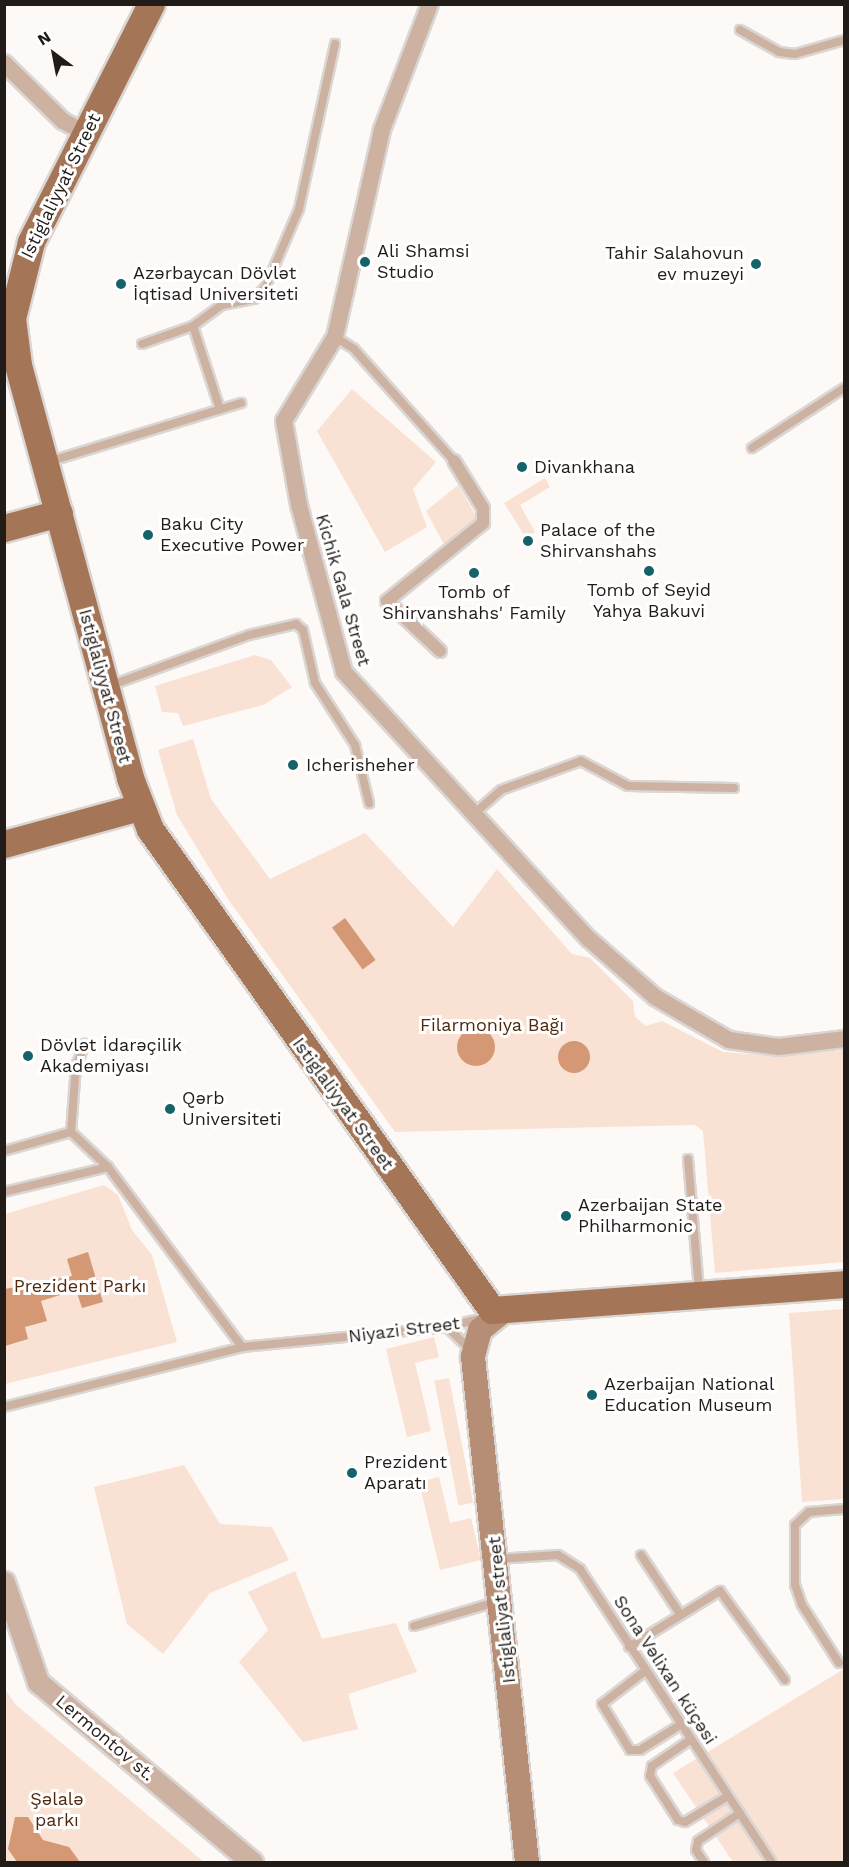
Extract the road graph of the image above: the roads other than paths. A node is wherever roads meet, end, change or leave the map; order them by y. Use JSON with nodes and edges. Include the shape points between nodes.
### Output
{"nodes":[{"id":1,"x":151,"y":4,"type":"edge"},
{"id":2,"x":430,"y":4,"type":"edge"},
{"id":3,"x":740,"y":30,"type":"dead end"},
{"id":4,"x":844,"y":40,"type":"edge"},
{"id":5,"x":335,"y":44,"type":"dead end"},
{"id":6,"x":4,"y":63,"type":"edge"},
{"id":7,"x":86,"y":133,"type":"junction"},
{"id":8,"x":9,"y":300,"type":"edge"},
{"id":9,"x":193,"y":326,"type":"junction"},
{"id":10,"x":335,"y":337,"type":"junction"},
{"id":11,"x":142,"y":344,"type":"dead end"},
{"id":12,"x":11,"y":366,"type":"edge"},
{"id":13,"x":844,"y":388,"type":"edge"},
{"id":14,"x":241,"y":403,"type":"dead end"},
{"id":15,"x":220,"y":409,"type":"junction"},
{"id":16,"x":752,"y":448,"type":"dead end"},
{"id":17,"x":454,"y":461,"type":"joint"},
{"id":18,"x":45,"y":463,"type":"junction"},
{"id":19,"x":59,"y":513,"type":"junction"},
{"id":20,"x":4,"y":528,"type":"edge"},
{"id":21,"x":440,"y":651,"type":"dead end"},
{"id":22,"x":106,"y":687,"type":"junction"},
{"id":23,"x":734,"y":788,"type":"dead end"},
{"id":24,"x":369,"y":803,"type":"dead end"},
{"id":25,"x":139,"y":807,"type":"junction"},
{"id":26,"x":476,"y":812,"type":"junction"},
{"id":27,"x":4,"y":844,"type":"edge"},
{"id":28,"x":844,"y":1039,"type":"edge"},
{"id":29,"x":85,"y":1044,"type":"dead end"},
{"id":30,"x":71,"y":1132,"type":"junction"},
{"id":31,"x":4,"y":1151,"type":"edge"},
{"id":32,"x":688,"y":1159,"type":"dead end"},
{"id":33,"x":108,"y":1167,"type":"junction"},
{"id":34,"x":4,"y":1192,"type":"edge"},
{"id":35,"x":844,"y":1284,"type":"edge"},
{"id":36,"x":700,"y":1297,"type":"junction"},
{"id":37,"x":501,"y":1313,"type":"junction"},
{"id":38,"x":447,"y":1327,"type":"junction"},
{"id":39,"x":242,"y":1347,"type":"junction"},
{"id":40,"x":473,"y":1358,"type":"junction"},
{"id":41,"x":4,"y":1407,"type":"edge"},
{"id":42,"x":844,"y":1509,"type":"edge"},
{"id":43,"x":641,"y":1555,"type":"dead end"},
{"id":44,"x":497,"y":1559,"type":"junction"},
{"id":45,"x":4,"y":1582,"type":"edge"},
{"id":46,"x":502,"y":1600,"type":"junction"},
{"id":47,"x":680,"y":1614,"type":"junction"},
{"id":48,"x":414,"y":1626,"type":"dead end"},
{"id":49,"x":630,"y":1647,"type":"junction"},
{"id":50,"x":839,"y":1663,"type":"dead end"},
{"id":51,"x":645,"y":1671,"type":"junction"},
{"id":52,"x":785,"y":1680,"type":"dead end"},
{"id":53,"x":680,"y":1725,"type":"junction"},
{"id":54,"x":690,"y":1740,"type":"junction"},
{"id":55,"x":728,"y":1796,"type":"junction"},
{"id":56,"x":740,"y":1813,"type":"junction"},
{"id":57,"x":252,"y":1863,"type":"edge"},
{"id":58,"x":527,"y":1863,"type":"edge"},
{"id":59,"x":704,"y":1863,"type":"edge"},
{"id":60,"x":772,"y":1863,"type":"edge"}],
"edges":[{"from":1,"to":7,"type":"main road","name":"Istiglaliyyat Street"},
{"from":2,"to":10,"type":"street","name":"Kichik Gala Street","via":[[382,130]]},
{"from":3,"to":4,"type":"lane","via":[[779,52],[795,54]]},
{"from":5,"to":9,"type":"lane","via":[[299,209],[265,288],[254,299],[222,305]]},
{"from":6,"to":7,"type":"street","via":[[63,121]]},
{"from":7,"to":8,"type":"main road","name":"Istiglaliyyat Street","via":[[31,242]]},
{"from":8,"to":12,"type":"main road","name":"Istiglaliyyat Street"},
{"from":9,"to":11,"type":"lane"},
{"from":9,"to":15,"type":"lane"},
{"from":10,"to":17,"type":"lane","via":[[354,349]]},
{"from":10,"to":26,"type":"street","name":"Kichik Gala Street","via":[[284,421],[299,505],[339,658],[352,686]]},
{"from":12,"to":18,"type":"main road","name":"Istiglaliyyat Street"},
{"from":13,"to":16,"type":"lane"},
{"from":14,"to":15,"type":"lane"},
{"from":15,"to":18,"type":"lane"},
{"from":17,"to":21,"type":"street","via":[[483,508],[483,523],[387,601]]},
{"from":18,"to":19,"type":"main road","name":"Istiglaliyyat Street"},
{"from":19,"to":20,"type":"main road"},
{"from":19,"to":22,"type":"main road","name":"Istiglaliyyat Street"},
{"from":22,"to":24,"type":"lane","via":[[283,624],[296,624],[303,630],[315,683],[355,746]]},
{"from":22,"to":25,"type":"main road","name":"Istiglaliyyat Street"},
{"from":23,"to":26,"type":"lane","via":[[628,786],[590,762],[573,763],[514,784]]},
{"from":25,"to":27,"type":"main road"},
{"from":25,"to":37,"type":"main road","name":"Istiglaliyyat Street","via":[[174,867],[274,1009],[486,1304]]},
{"from":26,"to":28,"type":"street","name":"Kichik Gala Street","via":[[609,960],[706,1029],[729,1040],[778,1047]]},
{"from":29,"to":30,"type":"lane","via":[[76,1066]]},
{"from":30,"to":31,"type":"lane"},
{"from":30,"to":33,"type":"lane"},
{"from":32,"to":36,"type":"lane"},
{"from":33,"to":34,"type":"lane"},
{"from":33,"to":39,"type":"lane"},
{"from":35,"to":36,"type":"main road","name":"Niyazi Street"},
{"from":36,"to":37,"type":"main road","name":"Niyazi Street"},
{"from":37,"to":38,"type":"lane","name":"Niyazi Street"},
{"from":37,"to":40,"type":"main road","via":[[480,1330]]},
{"from":38,"to":39,"type":"lane","name":"Niyazi Street"},
{"from":38,"to":40,"type":"lane","via":[[459,1334]]},
{"from":39,"to":41,"type":"lane","name":"Niyazi Street"},
{"from":40,"to":44,"type":"main road","name":"Istiglaliyat street"},
{"from":42,"to":50,"type":"lane","via":[[810,1512],[795,1525],[795,1585],[801,1605]]},
{"from":43,"to":47,"type":"lane"},
{"from":44,"to":46,"type":"main road","name":"Istiglaliyat street"},
{"from":44,"to":49,"type":"lane","name":"Sona Vəlixan küçəsi","via":[[544,1554],[570,1559]]},
{"from":45,"to":57,"type":"street","name":"Lermontov st.","via":[[26,1659],[38,1682]]},
{"from":46,"to":48,"type":"lane"},
{"from":46,"to":58,"type":"main road","name":"Istiglaliyat street"},
{"from":47,"to":49,"type":"lane"},
{"from":47,"to":52,"type":"lane","via":[[712,1592],[727,1594]]},
{"from":49,"to":51,"type":"lane","name":"Sona Vəlixan küçəsi"},
{"from":51,"to":53,"type":"lane","name":"Sona Vəlixan küçəsi"},
{"from":51,"to":53,"type":"lane","via":[[602,1704],[630,1750],[640,1750]]},
{"from":53,"to":54,"type":"lane","name":"Sona Vəlixan küçəsi"},
{"from":54,"to":55,"type":"lane","name":"Sona Vəlixan küçəsi"},
{"from":54,"to":55,"type":"lane","via":[[652,1766],[650,1776],[678,1820],[685,1822]]},
{"from":55,"to":56,"type":"lane","name":"Sona Vəlixan küçəsi"},
{"from":56,"to":59,"type":"lane","via":[[698,1840],[696,1850]]},
{"from":56,"to":60,"type":"lane","name":"Sona Vəlixan küçəsi"}]}
